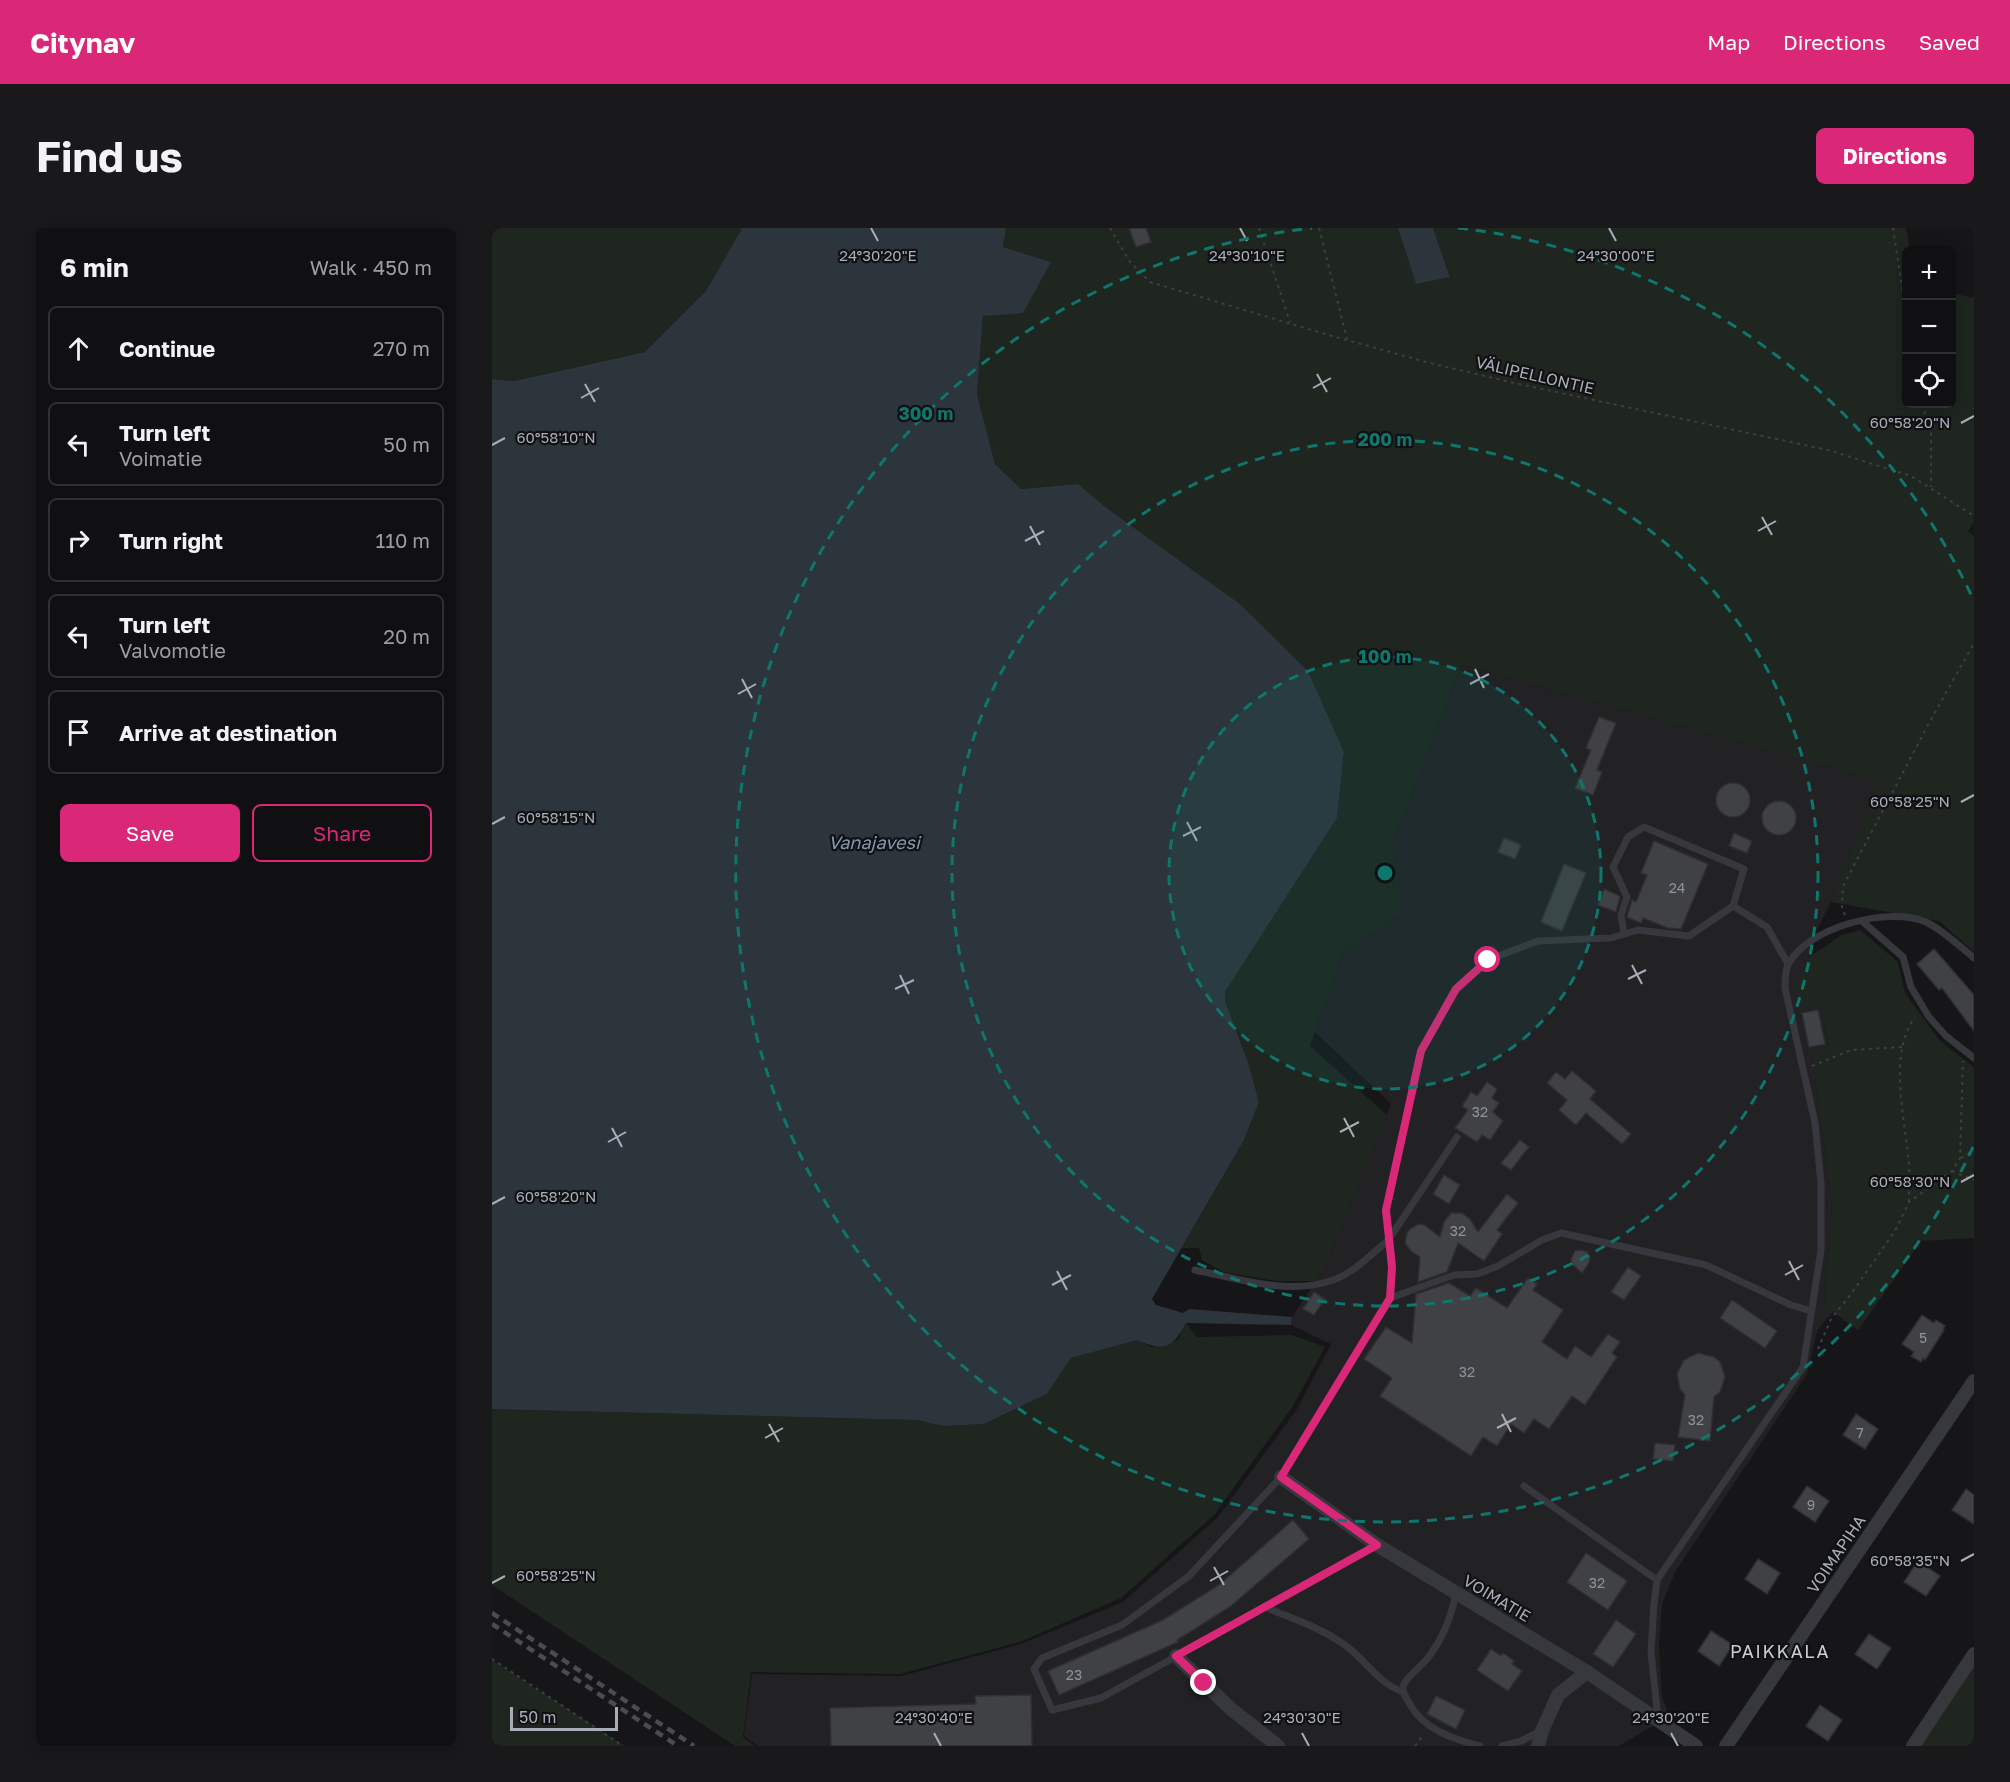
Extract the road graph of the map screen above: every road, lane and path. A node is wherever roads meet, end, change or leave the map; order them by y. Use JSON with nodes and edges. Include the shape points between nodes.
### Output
{"nodes":[{"id":1,"x":1110,"y":228,"type":"edge"},
{"id":2,"x":1259,"y":228,"type":"edge"},
{"id":3,"x":1319,"y":228,"type":"edge"},
{"id":4,"x":1893,"y":228,"type":"edge"},
{"id":5,"x":1904,"y":300,"type":"edge"},
{"id":6,"x":1290,"y":324,"type":"junction"},
{"id":7,"x":1347,"y":340,"type":"junction"},
{"id":8,"x":1923,"y":408,"type":"edge"},
{"id":9,"x":1931,"y":488,"type":"junction"},
{"id":10,"x":1974,"y":516,"type":"edge"},
{"id":11,"x":1974,"y":643,"type":"edge"},
{"id":12,"x":1733,"y":906,"type":"junction"},
{"id":13,"x":1862,"y":921,"type":"junction"},
{"id":14,"x":1849,"y":924,"type":"junction"},
{"id":15,"x":1624,"y":934,"type":"junction"},
{"id":16,"x":1974,"y":958,"type":"edge"},
{"id":17,"x":1788,"y":964,"type":"junction"},
{"id":18,"x":1923,"y":1006,"type":"junction"},
{"id":19,"x":1903,"y":1046,"type":"junction"},
{"id":20,"x":1963,"y":1050,"type":"junction"},
{"id":21,"x":1974,"y":1058,"type":"edge"},
{"id":22,"x":1804,"y":1069,"type":"junction"},
{"id":23,"x":1458,"y":1137,"type":"dead end"},
{"id":24,"x":1974,"y":1150,"type":"edge"},
{"id":25,"x":1960,"y":1158,"type":"junction"},
{"id":26,"x":1952,"y":1170,"type":"junction"},
{"id":27,"x":1974,"y":1180,"type":"edge"},
{"id":28,"x":1909,"y":1202,"type":"junction"},
{"id":29,"x":1389,"y":1239,"type":"junction"},
{"id":30,"x":1195,"y":1270,"type":"dead end"},
{"id":31,"x":1390,"y":1298,"type":"junction"},
{"id":32,"x":1811,"y":1311,"type":"junction"},
{"id":33,"x":1815,"y":1355,"type":"dead end"},
{"id":34,"x":1974,"y":1381,"type":"edge"},
{"id":35,"x":1281,"y":1477,"type":"junction"},
{"id":36,"x":1524,"y":1486,"type":"dead end"},
{"id":37,"x":1377,"y":1545,"type":"junction"},
{"id":38,"x":1657,"y":1580,"type":"junction"},
{"id":39,"x":1456,"y":1593,"type":"junction"},
{"id":40,"x":1265,"y":1607,"type":"junction"},
{"id":41,"x":1974,"y":1654,"type":"edge"},
{"id":42,"x":1176,"y":1656,"type":"junction"},
{"id":43,"x":492,"y":1659,"type":"edge"},
{"id":44,"x":1587,"y":1672,"type":"junction"},
{"id":45,"x":1403,"y":1692,"type":"junction"},
{"id":46,"x":1658,"y":1719,"type":"junction"},
{"id":47,"x":1429,"y":1727,"type":"junction"},
{"id":48,"x":1542,"y":1731,"type":"junction"},
{"id":49,"x":623,"y":1746,"type":"edge"},
{"id":50,"x":1278,"y":1746,"type":"edge"},
{"id":51,"x":1414,"y":1746,"type":"edge"},
{"id":52,"x":1480,"y":1746,"type":"edge"},
{"id":53,"x":1502,"y":1746,"type":"edge"},
{"id":54,"x":1538,"y":1746,"type":"edge"},
{"id":55,"x":1696,"y":1746,"type":"edge"},
{"id":56,"x":1725,"y":1746,"type":"edge"},
{"id":57,"x":1913,"y":1746,"type":"edge"}],
"edges":[{"from":1,"to":6,"type":"path","name":"VÄLIPELLONTIE","via":[[1130,262],[1150,282]]},
{"from":2,"to":6,"type":"path"},
{"from":3,"to":7,"type":"path"},
{"from":4,"to":5,"type":"path"},
{"from":6,"to":7,"type":"path","name":"VÄLIPELLONTIE"},
{"from":7,"to":9,"type":"path","name":"VÄLIPELLONTIE","via":[[1514,383],[1828,450],[1911,476]]},
{"from":8,"to":9,"type":"path","via":[[1930,433]]},
{"from":9,"to":10,"type":"path","name":"VÄLIPELLONTIE"},
{"from":11,"to":14,"type":"path","via":[[1843,886],[1842,909]]},
{"from":12,"to":15,"type":"lane","via":[[1689,936],[1638,930]]},
{"from":12,"to":15,"type":"lane","via":[[1744,869],[1644,827],[1628,837],[1613,867],[1627,897],[1621,915]]},
{"from":12,"to":17,"type":"lane","via":[[1767,927]]},
{"from":13,"to":14,"type":"lane"},
{"from":13,"to":16,"type":"lane","via":[[1900,916],[1926,922]]},
{"from":13,"to":18,"type":"lane","via":[[1903,957],[1911,987]]},
{"from":14,"to":17,"type":"lane","via":[[1812,940]]},
{"from":15,"to":29,"type":"lane","via":[[1538,941],[1488,960],[1456,989],[1421,1051],[1386,1210]]},
{"from":17,"to":22,"type":"lane","via":[[1785,988]]},
{"from":18,"to":19,"type":"path","via":[[1911,1022]]},
{"from":18,"to":20,"type":"lane","via":[[1946,1036]]},
{"from":19,"to":22,"type":"path","via":[[1851,1050]]},
{"from":19,"to":28,"type":"path"},
{"from":20,"to":21,"type":"lane"},
{"from":20,"to":25,"type":"path"},
{"from":22,"to":32,"type":"lane","via":[[1821,1183],[1821,1250]]},
{"from":23,"to":29,"type":"lane"},
{"from":24,"to":25,"type":"path"},
{"from":25,"to":26,"type":"path"},
{"from":26,"to":27,"type":"path"},
{"from":26,"to":28,"type":"path"},
{"from":28,"to":33,"type":"path","via":[[1895,1231],[1831,1319]]},
{"from":29,"to":30,"type":"lane","via":[[1352,1270],[1319,1284],[1278,1287]]},
{"from":29,"to":31,"type":"lane"},
{"from":31,"to":32,"type":"lane","via":[[1455,1275],[1488,1270],[1561,1233],[1706,1265]]},
{"from":31,"to":35,"type":"lane"},
{"from":32,"to":38,"type":"lane","via":[[1803,1367]]},
{"from":34,"to":56,"type":"street","name":"VOIMAPIHA"},
{"from":35,"to":37,"type":"street","name":"VOIMATIE"},
{"from":35,"to":42,"type":"lane","via":[[1189,1576],[1122,1625],[1042,1658],[1034,1669],[1052,1710],[1101,1698]]},
{"from":36,"to":38,"type":"lane"},
{"from":37,"to":39,"type":"street","name":"VOIMATIE"},
{"from":37,"to":40,"type":"lane"},
{"from":38,"to":46,"type":"lane","via":[[1651,1652]]},
{"from":39,"to":44,"type":"street","name":"VOIMATIE"},
{"from":39,"to":45,"type":"lane","via":[[1445,1632],[1434,1651],[1404,1684]]},
{"from":40,"to":42,"type":"lane"},
{"from":40,"to":45,"type":"lane","via":[[1329,1635],[1390,1688]]},
{"from":41,"to":57,"type":"street"},
{"from":42,"to":50,"type":"street"},
{"from":43,"to":49,"type":"path"},
{"from":44,"to":46,"type":"street","name":"VOIMATIE"},
{"from":44,"to":48,"type":"street","via":[[1558,1695]]},
{"from":45,"to":47,"type":"lane","via":[[1413,1711]]},
{"from":46,"to":55,"type":"street","name":"VOIMATIE"},
{"from":47,"to":51,"type":"path"},
{"from":47,"to":52,"type":"lane"},
{"from":48,"to":53,"type":"lane"},
{"from":48,"to":54,"type":"street"}]}
